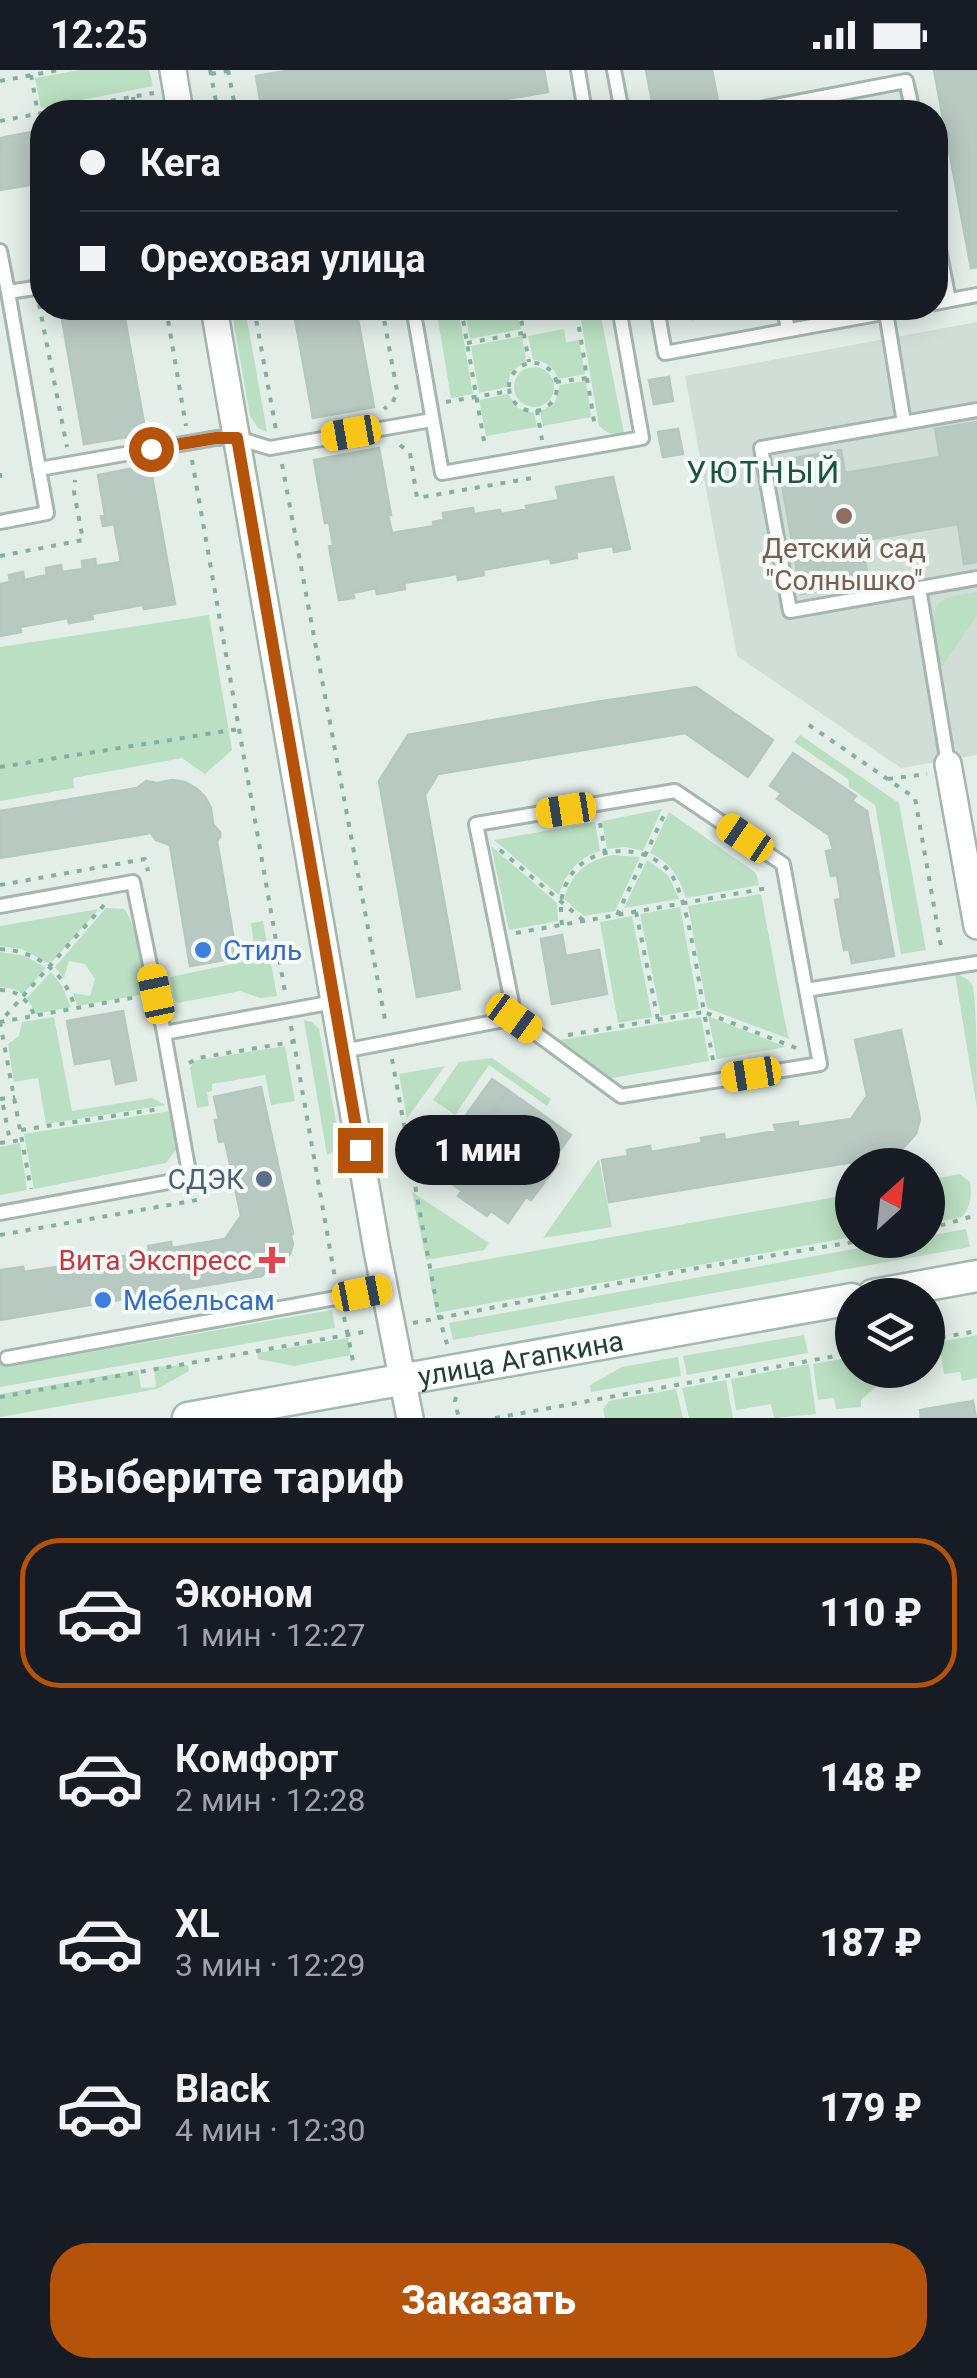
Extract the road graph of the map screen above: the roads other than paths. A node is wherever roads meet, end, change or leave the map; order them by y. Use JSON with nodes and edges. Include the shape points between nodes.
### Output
{"nodes":[{"id":1,"x":173,"y":70,"type":"edge"},
{"id":2,"x":578,"y":70,"type":"edge"},
{"id":3,"x":614,"y":70,"type":"edge"},
{"id":4,"x":178,"y":100,"type":"edge"},
{"id":5,"x":583,"y":100,"type":"edge"},
{"id":6,"x":620,"y":100,"type":"edge"},
{"id":7,"x":807,"y":100,"type":"edge"},
{"id":8,"x":910,"y":100,"type":"edge"},
{"id":9,"x":0,"y":252,"type":"edge"},
{"id":10,"x":30,"y":288,"type":"edge"},
{"id":11,"x":8,"y":292,"type":"junction"},
{"id":12,"x":977,"y":295,"type":"edge"},
{"id":13,"x":948,"y":301,"type":"edge"},
{"id":14,"x":216,"y":320,"type":"edge"},
{"id":15,"x":414,"y":320,"type":"edge"},
{"id":16,"x":621,"y":320,"type":"edge"},
{"id":17,"x":658,"y":320,"type":"edge"},
{"id":18,"x":786,"y":320,"type":"edge"},
{"id":19,"x":842,"y":320,"type":"edge"},
{"id":20,"x":887,"y":320,"type":"edge"},
{"id":21,"x":788,"y":330,"type":"junction"},
{"id":22,"x":977,"y":410,"type":"edge"},
{"id":23,"x":431,"y":412,"type":"junction"},
{"id":24,"x":904,"y":423,"type":"junction"},
{"id":25,"x":237,"y":438,"type":"junction"},
{"id":26,"x":39,"y":470,"type":"junction"},
{"id":27,"x":0,"y":522,"type":"edge"},
{"id":28,"x":977,"y":578,"type":"edge"},
{"id":29,"x":919,"y":588,"type":"junction"},
{"id":30,"x":948,"y":764,"type":"joint"},
{"id":31,"x":0,"y":906,"type":"edge"},
{"id":32,"x":977,"y":926,"type":"edge"},
{"id":33,"x":977,"y":963,"type":"edge"},
{"id":34,"x":806,"y":990,"type":"junction"},
{"id":35,"x":334,"y":1002,"type":"junction"},
{"id":36,"x":514,"y":1018,"type":"junction"},
{"id":37,"x":164,"y":1034,"type":"junction"},
{"id":38,"x":343,"y":1051,"type":"junction"},
{"id":39,"x":0,"y":1213,"type":"edge"},
{"id":40,"x":977,"y":1276,"type":"edge"},
{"id":41,"x":945,"y":1282,"type":"edge"},
{"id":42,"x":385,"y":1288,"type":"junction"},
{"id":43,"x":835,"y":1302,"type":"edge"},
{"id":44,"x":7,"y":1358,"type":"dead end"},
{"id":45,"x":403,"y":1379,"type":"junction"},
{"id":46,"x":188,"y":1418,"type":"edge"},
{"id":47,"x":410,"y":1418,"type":"edge"}],
"edges":[{"from":1,"to":4,"type":"street"},
{"from":2,"to":5,"type":"lane"},
{"from":3,"to":6,"type":"lane"},
{"from":7,"to":8,"type":"lane","via":[[906,81]]},
{"from":9,"to":11,"type":"lane"},
{"from":10,"to":11,"type":"lane"},
{"from":11,"to":26,"type":"lane"},
{"from":12,"to":13,"type":"lane"},
{"from":14,"to":25,"type":"street"},
{"from":15,"to":23,"type":"lane"},
{"from":16,"to":23,"type":"lane","via":[[642,438],[442,472]]},
{"from":17,"to":21,"type":"lane","via":[[664,353]]},
{"from":18,"to":21,"type":"lane"},
{"from":19,"to":21,"type":"lane"},
{"from":20,"to":24,"type":"lane"},
{"from":22,"to":24,"type":"lane"},
{"from":23,"to":25,"type":"lane","via":[[270,448]]},
{"from":24,"to":29,"type":"lane","via":[[761,448],[790,611]]},
{"from":25,"to":26,"type":"lane"},
{"from":25,"to":35,"type":"street"},
{"from":26,"to":27,"type":"lane","via":[[46,513]]},
{"from":28,"to":29,"type":"lane"},
{"from":29,"to":30,"type":"lane"},
{"from":30,"to":32,"type":"street"},
{"from":31,"to":37,"type":"lane","via":[[133,882]]},
{"from":33,"to":34,"type":"lane"},
{"from":34,"to":36,"type":"lane","via":[[820,1064],[621,1096]]},
{"from":34,"to":36,"type":"lane","via":[[784,864],[675,790],[476,824]]},
{"from":35,"to":37,"type":"lane"},
{"from":35,"to":38,"type":"street"},
{"from":36,"to":38,"type":"lane"},
{"from":37,"to":39,"type":"lane","via":[[190,1178]]},
{"from":38,"to":42,"type":"street"},
{"from":40,"to":41,"type":"main road"},
{"from":42,"to":44,"type":"lane"},
{"from":42,"to":45,"type":"street"},
{"from":43,"to":45,"type":"main road","name":"улица Агапкина"},
{"from":45,"to":46,"type":"main road","name":"улица Агапкина"},
{"from":45,"to":47,"type":"street"}]}
